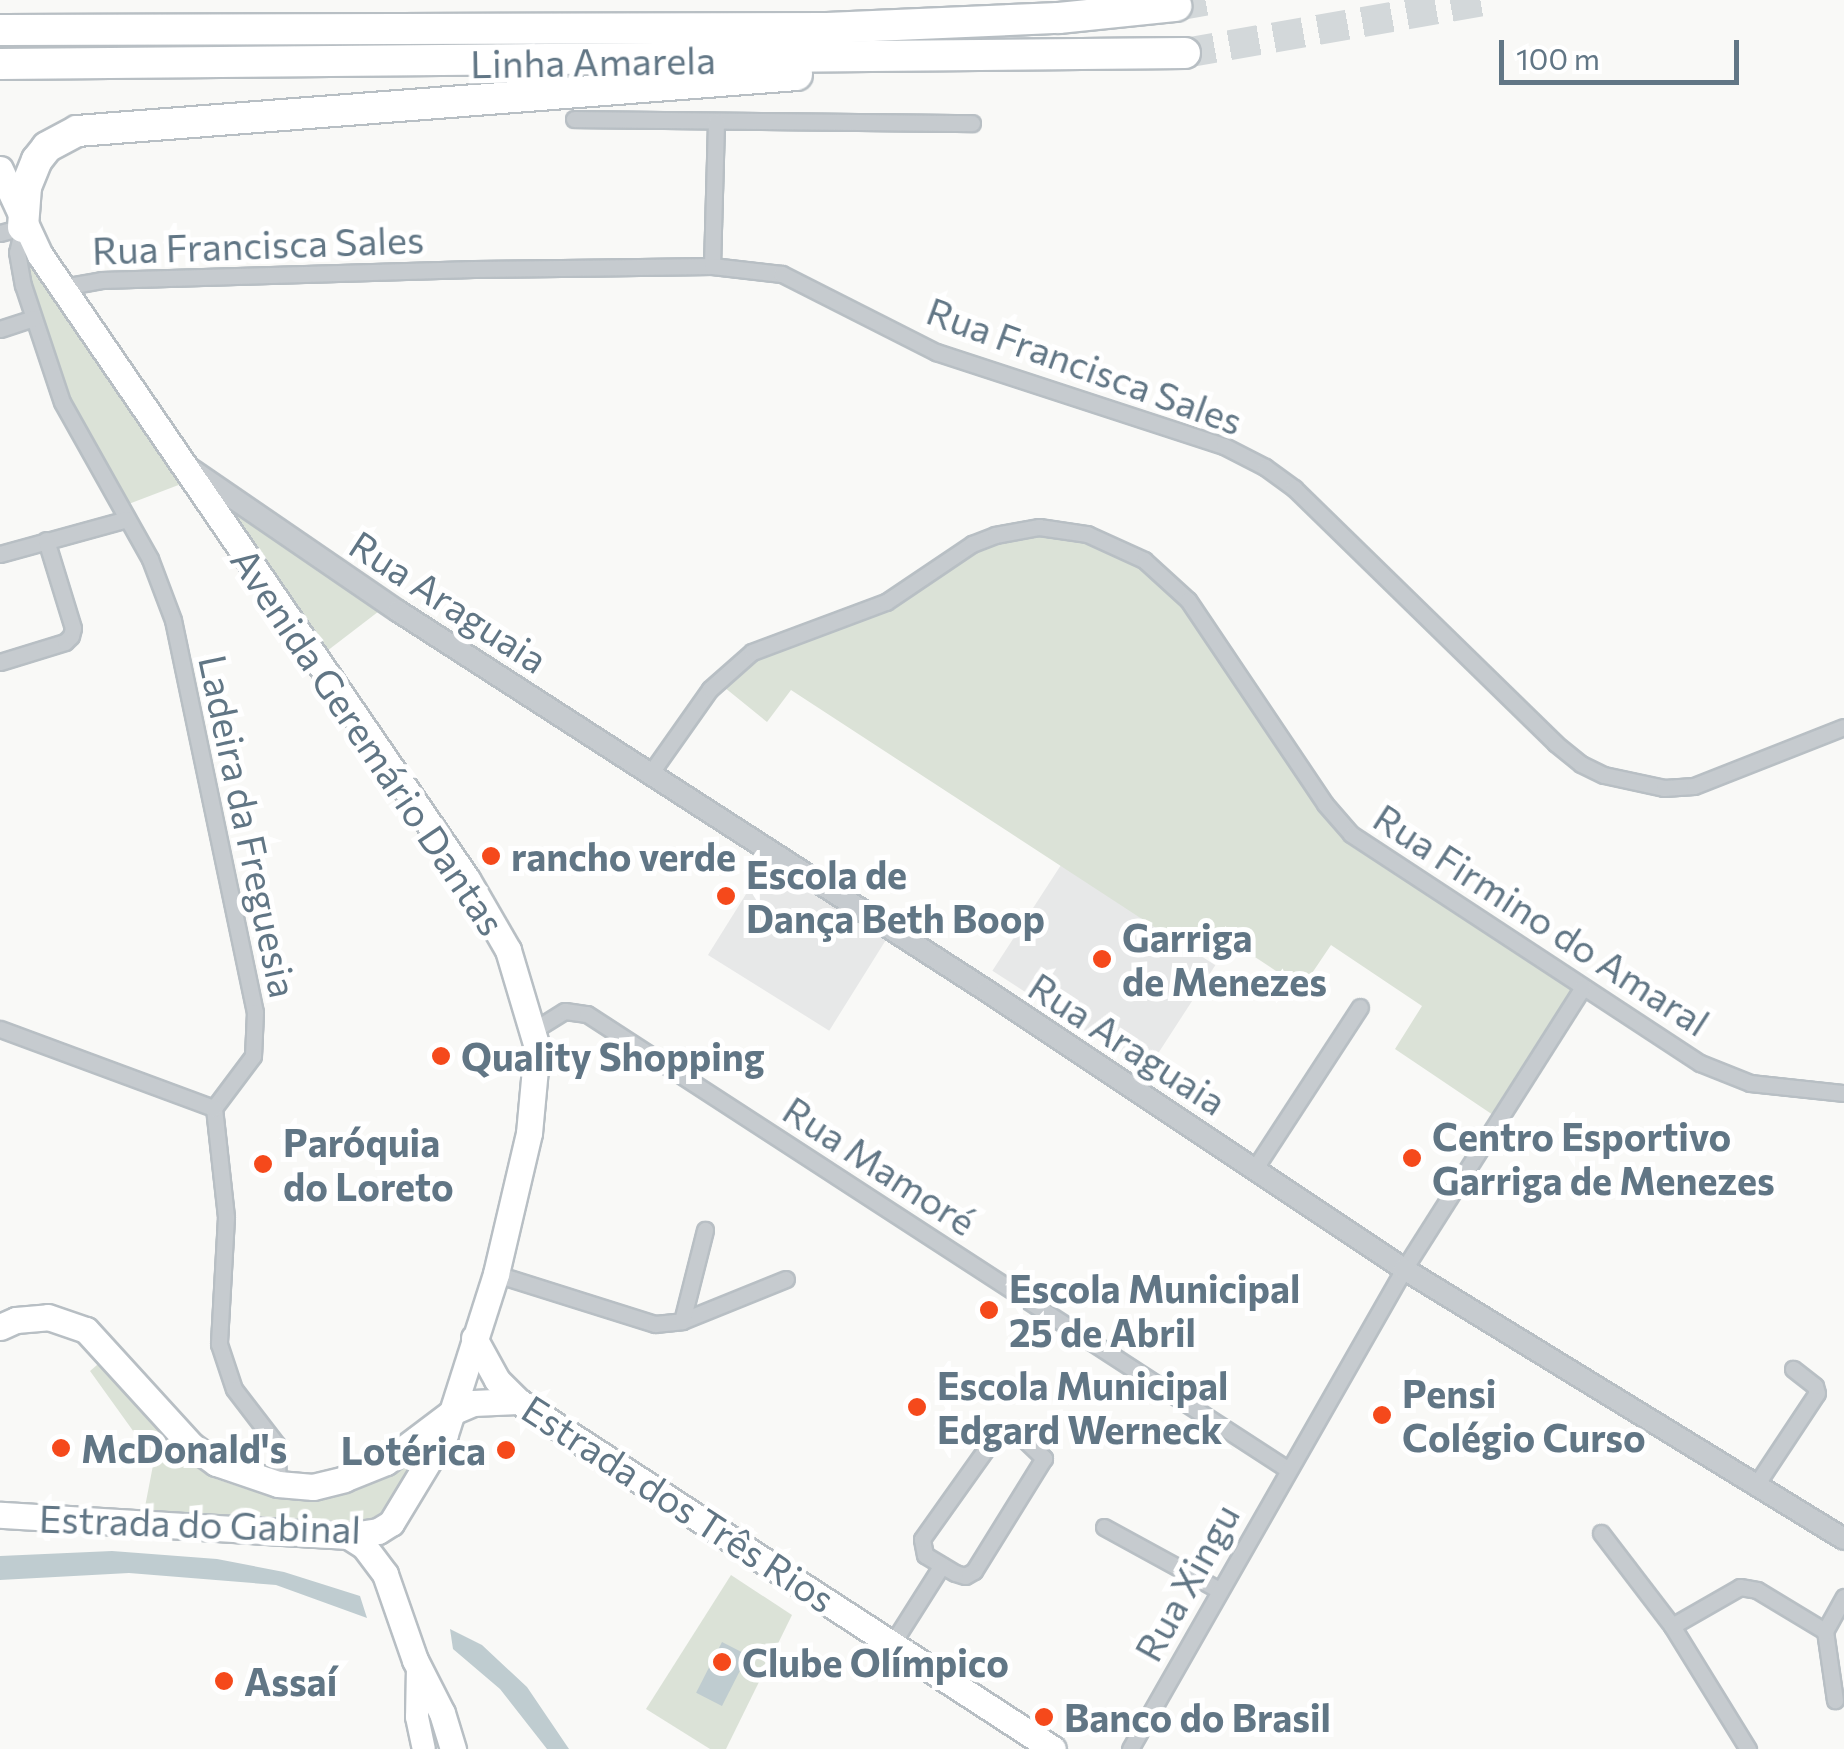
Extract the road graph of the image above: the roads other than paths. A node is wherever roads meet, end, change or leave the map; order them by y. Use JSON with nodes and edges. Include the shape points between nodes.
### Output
{"nodes":[{"id":1,"x":1176,"y":6,"type":"dead end"},
{"id":2,"x":8,"y":30,"type":"edge"},
{"id":3,"x":1185,"y":53,"type":"tunnel mouth"},
{"id":4,"x":914,"y":58,"type":"junction"},
{"id":5,"x":0,"y":64,"type":"edge"},
{"id":6,"x":574,"y":119,"type":"dead end"},
{"id":7,"x":716,"y":121,"type":"junction"},
{"id":8,"x":972,"y":122,"type":"dead end"},
{"id":9,"x":2,"y":176,"type":"edge"},
{"id":10,"x":12,"y":230,"type":"edge"},
{"id":11,"x":712,"y":266,"type":"junction"},
{"id":12,"x":64,"y":287,"type":"junction"},
{"id":13,"x":33,"y":318,"type":"junction"},
{"id":14,"x":0,"y":329,"type":"edge"},
{"id":15,"x":181,"y":460,"type":"junction"},
{"id":16,"x":244,"y":507,"type":"junction"},
{"id":17,"x":127,"y":519,"type":"junction"},
{"id":18,"x":228,"y":530,"type":"junction"},
{"id":19,"x":46,"y":540,"type":"junction"},
{"id":20,"x":0,"y":554,"type":"edge"},
{"id":21,"x":0,"y":662,"type":"edge"},
{"id":22,"x":1844,"y":728,"type":"edge"},
{"id":23,"x":650,"y":774,"type":"junction"},
{"id":24,"x":1583,"y":988,"type":"junction"},
{"id":25,"x":1360,"y":1007,"type":"dead end"},
{"id":26,"x":0,"y":1029,"type":"edge"},
{"id":27,"x":534,"y":1030,"type":"junction"},
{"id":28,"x":1844,"y":1093,"type":"edge"},
{"id":29,"x":214,"y":1108,"type":"junction"},
{"id":30,"x":1254,"y":1168,"type":"junction"},
{"id":31,"x":705,"y":1230,"type":"dead end"},
{"id":32,"x":1404,"y":1268,"type":"junction"},
{"id":33,"x":496,"y":1274,"type":"junction"},
{"id":34,"x":786,"y":1279,"type":"dead end"},
{"id":35,"x":682,"y":1321,"type":"junction"},
{"id":36,"x":0,"y":1328,"type":"edge"},
{"id":37,"x":474,"y":1338,"type":"junction"},
{"id":38,"x":1793,"y":1369,"type":"dead end"},
{"id":39,"x":518,"y":1401,"type":"junction"},
{"id":40,"x":452,"y":1412,"type":"junction"},
{"id":41,"x":1286,"y":1469,"type":"junction"},
{"id":42,"x":278,"y":1484,"type":"junction"},
{"id":43,"x":1756,"y":1485,"type":"junction"},
{"id":44,"x":0,"y":1514,"type":"edge"},
{"id":45,"x":1104,"y":1527,"type":"dead end"},
{"id":46,"x":1600,"y":1533,"type":"dead end"},
{"id":47,"x":348,"y":1536,"type":"junction"},
{"id":48,"x":1844,"y":1539,"type":"edge"},
{"id":49,"x":942,"y":1566,"type":"junction"},
{"id":50,"x":1219,"y":1590,"type":"junction"},
{"id":51,"x":1844,"y":1596,"type":"edge"},
{"id":52,"x":1672,"y":1626,"type":"junction"},
{"id":53,"x":1825,"y":1632,"type":"junction"},
{"id":54,"x":892,"y":1644,"type":"junction"},
{"id":55,"x":418,"y":1667,"type":"junction"},
{"id":56,"x":1835,"y":1700,"type":"dead end"},
{"id":57,"x":424,"y":1749,"type":"edge"},
{"id":58,"x":453,"y":1749,"type":"edge"},
{"id":59,"x":1052,"y":1749,"type":"edge"},
{"id":60,"x":1130,"y":1749,"type":"edge"},
{"id":61,"x":1748,"y":1749,"type":"edge"}],
"edges":[{"from":1,"to":2,"type":"highway","name":"Linha Amarela","via":[[827,28]]},
{"from":3,"to":4,"type":"highway","name":"Linha Amarela"},
{"from":4,"to":5,"type":"highway","name":"Linha Amarela"},
{"from":4,"to":10,"type":"highway","via":[[772,79],[77,131],[37,160]]},
{"from":6,"to":7,"type":"street"},
{"from":7,"to":8,"type":"street"},
{"from":7,"to":11,"type":"street"},
{"from":9,"to":10,"type":"main road","name":"Avenida Geremário Dantas"},
{"from":10,"to":12,"type":"main road","name":"Avenida Geremário Dantas"},
{"from":10,"to":13,"type":"street","name":"Ladeira da Freguesia"},
{"from":11,"to":12,"type":"street","name":"Rua Francisca Sales","via":[[184,276]]},
{"from":11,"to":22,"type":"street","name":"Rua Francisca Sales","via":[[782,274],[936,352],[1224,446],[1265,466],[1555,743],[1604,775],[1664,788],[1694,786]]},
{"from":12,"to":15,"type":"main road","name":"Avenida Geremário Dantas"},
{"from":13,"to":14,"type":"street"},
{"from":13,"to":17,"type":"street","name":"Ladeira da Freguesia","via":[[62,402]]},
{"from":15,"to":16,"type":"street","name":"Rua Araguaia"},
{"from":15,"to":18,"type":"main road","name":"Avenida Geremário Dantas"},
{"from":16,"to":18,"type":"main road"},
{"from":16,"to":23,"type":"street","name":"Rua Araguaia"},
{"from":17,"to":19,"type":"street"},
{"from":17,"to":29,"type":"street","name":"Ladeira da Freguesia","via":[[173,620],[255,1012],[253,1056]]},
{"from":18,"to":27,"type":"main road","name":"Avenida Geremário Dantas","via":[[467,879],[508,950]]},
{"from":19,"to":20,"type":"street"},
{"from":19,"to":21,"type":"street","via":[[72,636]]},
{"from":23,"to":24,"type":"street","name":"Rua Firmino do Amaral","via":[[710,689],[752,652],[886,602],[995,535],[1038,527],[1087,534],[1144,560],[1188,600],[1352,834]]},
{"from":23,"to":30,"type":"street","name":"Rua Araguaia"},
{"from":24,"to":28,"type":"street","name":"Rua Firmino do Amaral","via":[[1726,1076],[1774,1088]]},
{"from":24,"to":32,"type":"street","name":"Rua Xingu"},
{"from":25,"to":30,"type":"street"},
{"from":26,"to":29,"type":"street"},
{"from":27,"to":33,"type":"main road","name":"Avenida Geremário Dantas","via":[[536,1094]]},
{"from":27,"to":41,"type":"street","name":"Rua Mamoré","via":[[565,1010],[587,1014]]},
{"from":29,"to":42,"type":"street","via":[[226,1217],[219,1344],[234,1389],[278,1445]]},
{"from":30,"to":32,"type":"street","name":"Rua Araguaia"},
{"from":31,"to":35,"type":"street"},
{"from":32,"to":41,"type":"street","name":"Rua Xingu"},
{"from":32,"to":43,"type":"street","name":"Rua Araguaia"},
{"from":33,"to":35,"type":"street","via":[[656,1324]]},
{"from":33,"to":37,"type":"main road","name":"Avenida Geremário Dantas"},
{"from":34,"to":35,"type":"street"},
{"from":36,"to":42,"type":"main road","name":"Estrada do Gabinal","via":[[48,1317],[86,1330],[191,1445],[216,1463]]},
{"from":37,"to":39,"type":"main road","name":"Estrada dos Três Rios","via":[[497,1380]]},
{"from":37,"to":40,"type":"main road","name":"Avenida Geremário Dantas"},
{"from":38,"to":43,"type":"street","via":[[1817,1394]]},
{"from":39,"to":40,"type":"main road","via":[[474,1402]]},
{"from":39,"to":54,"type":"main road","name":"Estrada dos Três Rios"},
{"from":40,"to":42,"type":"main road","name":"Estrada do Gabinal","via":[[386,1462],[319,1486]]},
{"from":40,"to":47,"type":"main road","name":"Estrada do Gabinal","via":[[392,1523]]},
{"from":41,"to":50,"type":"street","name":"Rua Xingu"},
{"from":43,"to":48,"type":"street","name":"Rua Araguaia"},
{"from":44,"to":47,"type":"main road","name":"Estrada do Gabinal"},
{"from":45,"to":50,"type":"street"},
{"from":46,"to":52,"type":"street"},
{"from":47,"to":55,"type":"main road","via":[[385,1574]]},
{"from":49,"to":49,"type":"street","via":[[926,1555],[922,1539],[996,1432],[1009,1429],[1040,1450],[1041,1464],[974,1571],[965,1576]]},
{"from":49,"to":54,"type":"street"},
{"from":50,"to":60,"type":"street","name":"Rua Xingu"},
{"from":51,"to":53,"type":"street"},
{"from":52,"to":53,"type":"street","via":[[1748,1586]]},
{"from":52,"to":61,"type":"street"},
{"from":53,"to":56,"type":"street"},
{"from":54,"to":59,"type":"main road","name":"Estrada dos Três Rios"},
{"from":55,"to":57,"type":"main road"},
{"from":55,"to":58,"type":"main road"}]}
